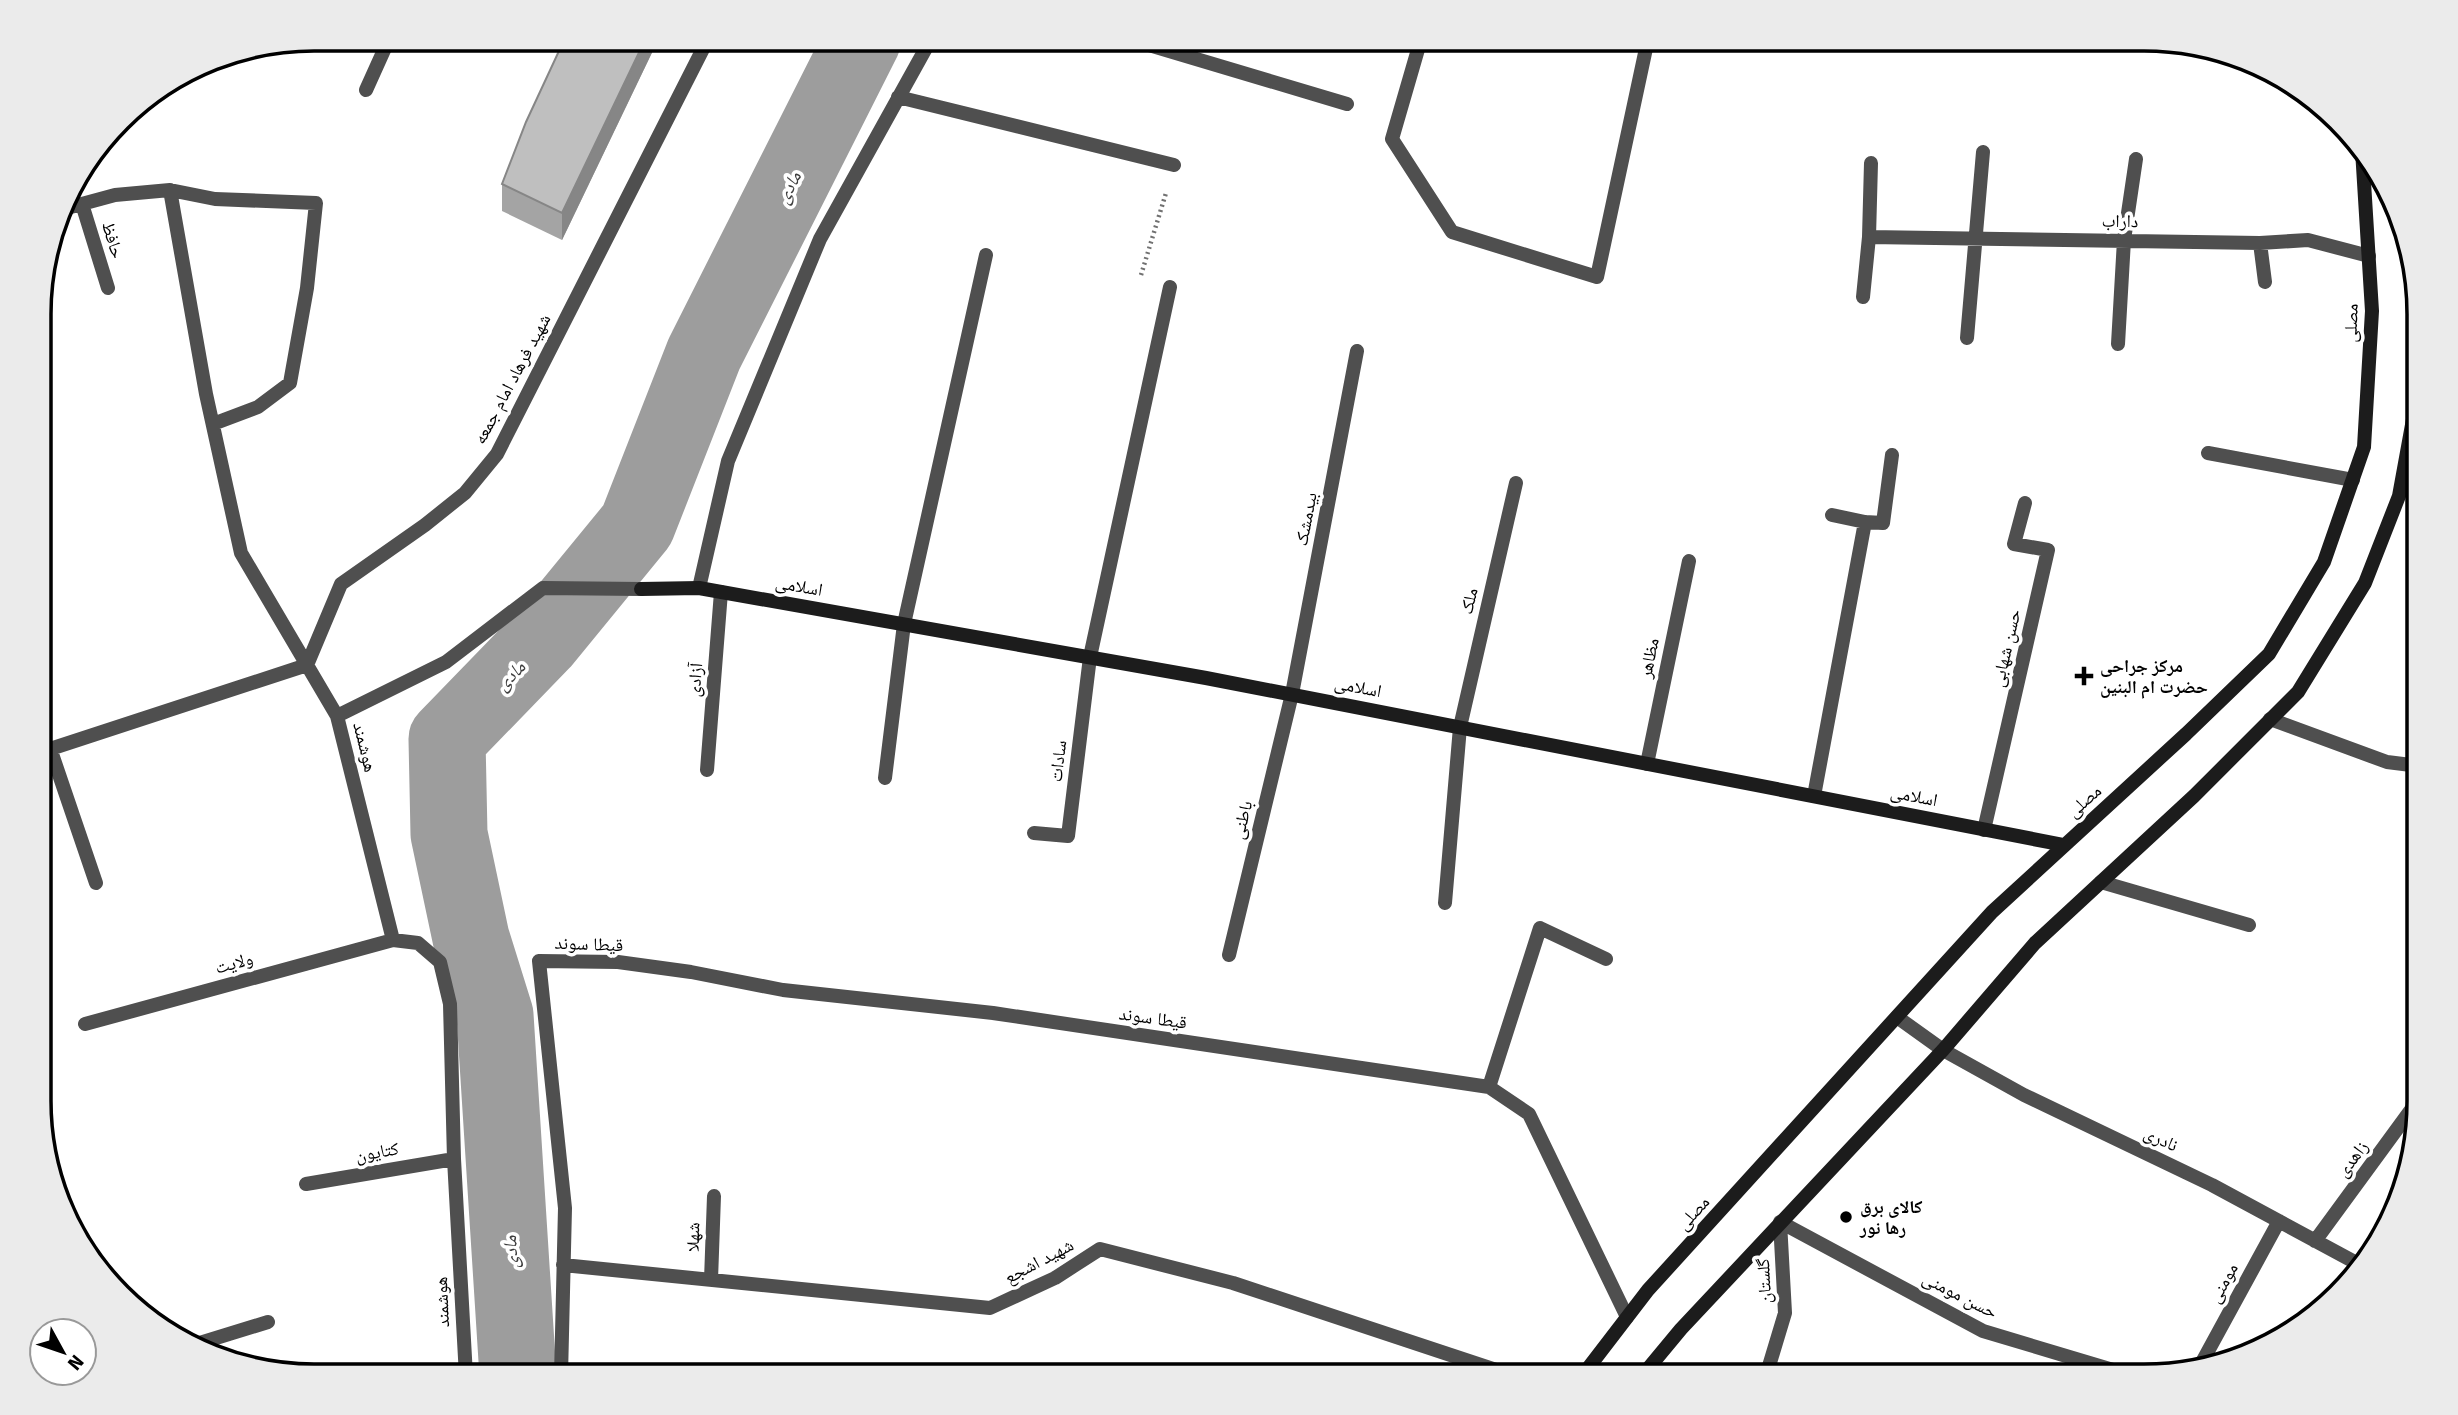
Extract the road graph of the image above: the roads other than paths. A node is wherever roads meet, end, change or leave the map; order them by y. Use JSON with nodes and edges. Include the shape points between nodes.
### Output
{"nodes":[{"id":1,"x":383,"y":51,"type":"edge"},
{"id":2,"x":701,"y":51,"type":"edge"},
{"id":3,"x":924,"y":51,"type":"edge"},
{"id":4,"x":1172,"y":51,"type":"edge"},
{"id":5,"x":1418,"y":51,"type":"edge"},
{"id":6,"x":1645,"y":51,"type":"edge"},
{"id":7,"x":366,"y":90,"type":"dead end"},
{"id":8,"x":898,"y":97,"type":"junction"},
{"id":9,"x":1347,"y":104,"type":"dead end"},
{"id":10,"x":1983,"y":152,"type":"dead end"},
{"id":11,"x":2136,"y":159,"type":"dead end"},
{"id":12,"x":1871,"y":163,"type":"dead end"},
{"id":13,"x":1174,"y":166,"type":"road end"},
{"id":14,"x":2363,"y":168,"type":"edge"},
{"id":15,"x":170,"y":190,"type":"junction"},
{"id":16,"x":82,"y":204,"type":"junction"},
{"id":17,"x":74,"y":206,"type":"edge"},
{"id":18,"x":1869,"y":237,"type":"junction"},
{"id":19,"x":1975,"y":238,"type":"junction"},
{"id":20,"x":2124,"y":240,"type":"junction"},
{"id":21,"x":2260,"y":243,"type":"junction"},
{"id":22,"x":986,"y":255,"type":"dead end"},
{"id":23,"x":2369,"y":256,"type":"junction"},
{"id":24,"x":2265,"y":282,"type":"dead end"},
{"id":25,"x":1170,"y":287,"type":"road end"},
{"id":26,"x":108,"y":288,"type":"dead end"},
{"id":27,"x":1863,"y":297,"type":"dead end"},
{"id":28,"x":1967,"y":338,"type":"dead end"},
{"id":29,"x":2118,"y":344,"type":"dead end"},
{"id":30,"x":1357,"y":351,"type":"dead end"},
{"id":31,"x":213,"y":424,"type":"junction"},
{"id":32,"x":2208,"y":453,"type":"dead end"},
{"id":33,"x":1892,"y":455,"type":"dead end"},
{"id":34,"x":2407,"y":479,"type":"edge"},
{"id":35,"x":2353,"y":480,"type":"junction"},
{"id":36,"x":1516,"y":483,"type":"dead end"},
{"id":37,"x":2025,"y":503,"type":"dead end"},
{"id":38,"x":1832,"y":515,"type":"dead end"},
{"id":39,"x":1865,"y":522,"type":"junction"},
{"id":40,"x":1689,"y":561,"type":"dead end"},
{"id":41,"x":699,"y":588,"type":"junction"},
{"id":42,"x":641,"y":589,"type":"joint"},
{"id":43,"x":721,"y":592,"type":"junction"},
{"id":44,"x":904,"y":624,"type":"junction"},
{"id":45,"x":1090,"y":657,"type":"junction"},
{"id":46,"x":307,"y":665,"type":"junction"},
{"id":47,"x":1292,"y":694,"type":"junction"},
{"id":48,"x":337,"y":716,"type":"junction"},
{"id":49,"x":2270,"y":719,"type":"junction"},
{"id":50,"x":1460,"y":727,"type":"junction"},
{"id":51,"x":51,"y":748,"type":"edge"},
{"id":52,"x":51,"y":763,"type":"edge"},
{"id":53,"x":1647,"y":764,"type":"junction"},
{"id":54,"x":2407,"y":764,"type":"edge"},
{"id":55,"x":707,"y":770,"type":"dead end"},
{"id":56,"x":885,"y":778,"type":"dead end"},
{"id":57,"x":1814,"y":796,"type":"junction"},
{"id":58,"x":1984,"y":830,"type":"junction"},
{"id":59,"x":1034,"y":833,"type":"dead end"},
{"id":60,"x":2064,"y":845,"type":"junction"},
{"id":61,"x":96,"y":883,"type":"dead end"},
{"id":62,"x":2101,"y":883,"type":"junction"},
{"id":63,"x":1445,"y":903,"type":"dead end"},
{"id":64,"x":2249,"y":925,"type":"dead end"},
{"id":65,"x":393,"y":940,"type":"junction"},
{"id":66,"x":1229,"y":955,"type":"dead end"},
{"id":67,"x":1606,"y":958,"type":"dead end"},
{"id":68,"x":1897,"y":1017,"type":"junction"},
{"id":69,"x":85,"y":1024,"type":"dead end"},
{"id":70,"x":1943,"y":1050,"type":"junction"},
{"id":71,"x":1489,"y":1087,"type":"junction"},
{"id":72,"x":2407,"y":1115,"type":"edge"},
{"id":73,"x":454,"y":1159,"type":"junction"},
{"id":74,"x":306,"y":1184,"type":"dead end"},
{"id":75,"x":714,"y":1196,"type":"dead end"},
{"id":76,"x":2279,"y":1221,"type":"junction"},
{"id":77,"x":1780,"y":1222,"type":"junction"},
{"id":78,"x":2315,"y":1241,"type":"junction"},
{"id":79,"x":2353,"y":1261,"type":"edge"},
{"id":80,"x":564,"y":1265,"type":"junction"},
{"id":81,"x":711,"y":1280,"type":"junction"},
{"id":82,"x":1627,"y":1317,"type":"junction"},
{"id":83,"x":268,"y":1322,"type":"dead end"},
{"id":84,"x":206,"y":1341,"type":"edge"},
{"id":85,"x":2205,"y":1357,"type":"edge"},
{"id":86,"x":465,"y":1364,"type":"edge"},
{"id":87,"x":561,"y":1364,"type":"edge"},
{"id":88,"x":1478,"y":1364,"type":"edge"},
{"id":89,"x":1591,"y":1364,"type":"edge"},
{"id":90,"x":1652,"y":1364,"type":"edge"},
{"id":91,"x":1770,"y":1364,"type":"edge"},
{"id":92,"x":2093,"y":1364,"type":"edge"}],
"edges":[{"from":1,"to":7,"type":"street"},
{"from":2,"to":46,"type":"street","name":"شهید فرهاد امام جمعه","via":[[497,454],[465,493],[341,584]]},
{"from":3,"to":8,"type":"street"},
{"from":4,"to":9,"type":"street"},
{"from":5,"to":6,"type":"street","via":[[1392,139],[1452,232],[1597,277]]},
{"from":8,"to":13,"type":"street"},
{"from":8,"to":41,"type":"street","via":[[820,239],[728,461]]},
{"from":10,"to":19,"type":"street"},
{"from":11,"to":20,"type":"street"},
{"from":12,"to":18,"type":"street"},
{"from":14,"to":23,"type":"main road","name":"مصلی"},
{"from":15,"to":16,"type":"street","via":[[115,195]]},
{"from":15,"to":31,"type":"street","name":"هوشمند"},
{"from":15,"to":31,"type":"street","via":[[215,199],[316,203],[290,383],[258,407]]},
{"from":16,"to":17,"type":"street"},
{"from":16,"to":26,"type":"street","name":"حافظ"},
{"from":18,"to":19,"type":"street","name":"داراب"},
{"from":18,"to":27,"type":"street"},
{"from":19,"to":20,"type":"street","name":"داراب"},
{"from":19,"to":28,"type":"street"},
{"from":20,"to":21,"type":"street","name":"داراب"},
{"from":20,"to":29,"type":"street"},
{"from":21,"to":23,"type":"street","name":"داراب","via":[[2308,240]]},
{"from":21,"to":24,"type":"street"},
{"from":22,"to":44,"type":"street"},
{"from":23,"to":35,"type":"main road","name":"مصلی","via":[[2372,311],[2364,447]]},
{"from":25,"to":45,"type":"street"},
{"from":30,"to":47,"type":"street","name":"بیدمشک"},
{"from":31,"to":46,"type":"street","name":"هوشمند","via":[[241,553]]},
{"from":32,"to":35,"type":"street"},
{"from":33,"to":39,"type":"street","via":[[1883,523]]},
{"from":34,"to":49,"type":"main road","via":[[2365,583],[2298,692]]},
{"from":35,"to":60,"type":"main road","name":"مصلی","via":[[2324,562],[2269,654]]},
{"from":36,"to":50,"type":"street","name":"ملک"},
{"from":37,"to":58,"type":"street","name":"حسن شهابی","via":[[2014,544],[2048,550]]},
{"from":38,"to":39,"type":"street"},
{"from":39,"to":57,"type":"street"},
{"from":40,"to":53,"type":"street","name":"مظاهر"},
{"from":41,"to":42,"type":"main road","name":"اسلامی"},
{"from":41,"to":43,"type":"main road","name":"اسلامی"},
{"from":42,"to":48,"type":"street","via":[[543,588],[446,662]]},
{"from":43,"to":44,"type":"main road","name":"اسلامی"},
{"from":43,"to":55,"type":"street","name":"آزادی"},
{"from":44,"to":45,"type":"main road","name":"اسلامی"},
{"from":44,"to":56,"type":"street"},
{"from":45,"to":47,"type":"main road","name":"اسلامی"},
{"from":45,"to":59,"type":"street","name":"سادات","via":[[1068,836]]},
{"from":46,"to":48,"type":"street","name":"هوشمند"},
{"from":46,"to":51,"type":"street"},
{"from":47,"to":50,"type":"main road","name":"اسلامی"},
{"from":47,"to":66,"type":"street","name":"باطنی"},
{"from":48,"to":65,"type":"street","name":"هوشمند"},
{"from":49,"to":54,"type":"street","via":[[2387,762]]},
{"from":49,"to":62,"type":"main road"},
{"from":50,"to":53,"type":"main road","name":"اسلامی"},
{"from":50,"to":63,"type":"street","name":"ملک"},
{"from":52,"to":61,"type":"street"},
{"from":53,"to":57,"type":"main road","name":"اسلامی"},
{"from":57,"to":58,"type":"main road","name":"اسلامی"},
{"from":58,"to":60,"type":"main road","name":"اسلامی"},
{"from":60,"to":68,"type":"main road","name":"مصلی","via":[[1992,912]]},
{"from":62,"to":64,"type":"street"},
{"from":62,"to":70,"type":"main road","via":[[2035,943]]},
{"from":65,"to":69,"type":"street","name":"ولایت"},
{"from":65,"to":73,"type":"street","name":"هوشمند","via":[[418,943],[440,962],[450,1004]]},
{"from":67,"to":71,"type":"street","via":[[1540,928]]},
{"from":68,"to":70,"type":"street","name":"نادری"},
{"from":68,"to":82,"type":"main road","name":"مصلی"},
{"from":70,"to":76,"type":"street","name":"نادری"},
{"from":70,"to":77,"type":"main road"},
{"from":71,"to":80,"type":"street","name":"قیطا سوند","via":[[993,1013],[783,990],[691,972],[630,964],[539,961],[565,1208]]},
{"from":71,"to":82,"type":"street","name":"قیطا سوند","via":[[1529,1114]]},
{"from":72,"to":78,"type":"street","name":"زاهدی"},
{"from":73,"to":74,"type":"street","name":"کتایون"},
{"from":73,"to":86,"type":"street","name":"هوشمند"},
{"from":75,"to":81,"type":"street","name":"شهلا"},
{"from":76,"to":78,"type":"street","name":"نادری"},
{"from":76,"to":85,"type":"street","name":"مومنی"},
{"from":77,"to":90,"type":"main road"},
{"from":77,"to":91,"type":"street","name":"گلستان","via":[[1785,1313]]},
{"from":77,"to":92,"type":"street","name":"حسن مومنی","via":[[1983,1331]]},
{"from":78,"to":79,"type":"street","name":"نادری"},
{"from":80,"to":81,"type":"street","name":"شهید اشجع"},
{"from":80,"to":87,"type":"street"},
{"from":81,"to":88,"type":"street","name":"شهید اشجع","via":[[990,1308],[1055,1278],[1100,1249],[1233,1283]]},
{"from":82,"to":89,"type":"main road","name":"مصلی"},
{"from":83,"to":84,"type":"street"}]}
